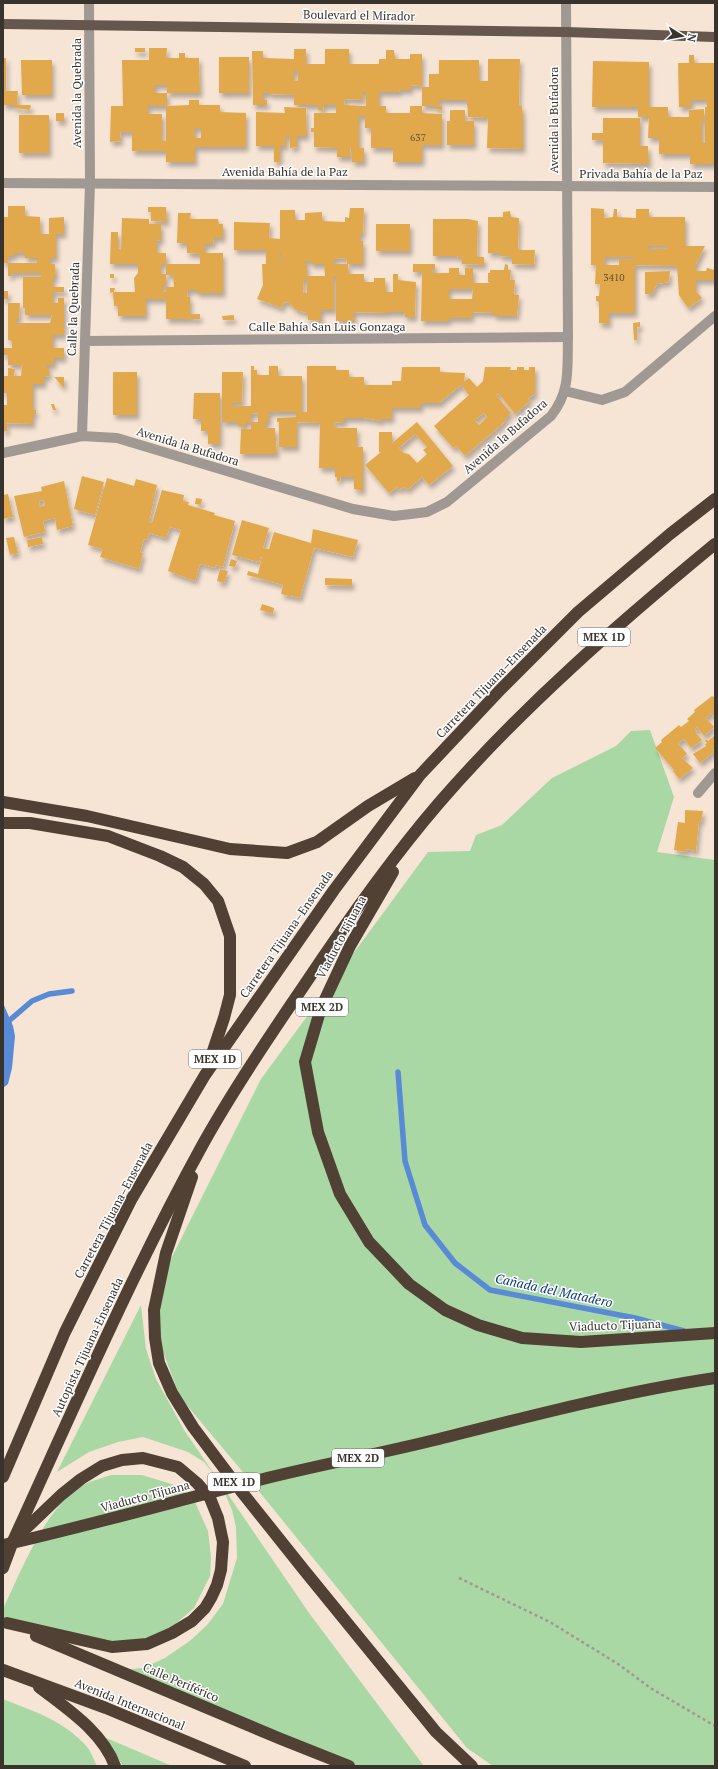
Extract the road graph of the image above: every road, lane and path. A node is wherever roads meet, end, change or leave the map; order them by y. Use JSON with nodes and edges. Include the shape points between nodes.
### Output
{"nodes":[{"id":1,"x":89,"y":3,"type":"edge"},
{"id":2,"x":566,"y":3,"type":"edge"},
{"id":3,"x":3,"y":24,"type":"edge"},
{"id":4,"x":89,"y":24,"type":"junction"},
{"id":5,"x":566,"y":32,"type":"junction"},
{"id":6,"x":715,"y":37,"type":"edge"},
{"id":7,"x":3,"y":183,"type":"edge"},
{"id":8,"x":90,"y":183,"type":"junction"},
{"id":9,"x":567,"y":186,"type":"junction"},
{"id":10,"x":715,"y":186,"type":"edge"},
{"id":11,"x":715,"y":316,"type":"edge"},
{"id":12,"x":568,"y":337,"type":"junction"},
{"id":13,"x":85,"y":341,"type":"junction"},
{"id":14,"x":565,"y":391,"type":"junction"},
{"id":15,"x":82,"y":436,"type":"junction"},
{"id":16,"x":3,"y":453,"type":"edge"},
{"id":17,"x":715,"y":499,"type":"edge"},
{"id":18,"x":715,"y":544,"type":"edge"},
{"id":19,"x":715,"y":773,"type":"edge"},
{"id":20,"x":420,"y":776,"type":"junction"},
{"id":21,"x":698,"y":793,"type":"dead end"},
{"id":22,"x":3,"y":802,"type":"edge"},
{"id":23,"x":3,"y":823,"type":"edge"},
{"id":24,"x":413,"y":836,"type":"junction"},
{"id":25,"x":205,"y":1074,"type":"junction"},
{"id":26,"x":204,"y":1142,"type":"junction"},
{"id":27,"x":715,"y":1333,"type":"edge"},
{"id":28,"x":715,"y":1378,"type":"edge"},
{"id":29,"x":3,"y":1477,"type":"edge"},
{"id":30,"x":8,"y":1543,"type":"edge"},
{"id":31,"x":3,"y":1568,"type":"edge"},
{"id":32,"x":459,"y":1578,"type":"dead end"},
{"id":33,"x":5,"y":1622,"type":"edge"},
{"id":34,"x":3,"y":1670,"type":"edge"},
{"id":35,"x":32,"y":1681,"type":"junction"},
{"id":36,"x":715,"y":1726,"type":"edge"},
{"id":37,"x":115,"y":1766,"type":"edge"},
{"id":38,"x":245,"y":1766,"type":"edge"},
{"id":39,"x":349,"y":1766,"type":"edge"},
{"id":40,"x":472,"y":1766,"type":"edge"}],
"edges":[{"from":1,"to":4,"type":"street","name":"Avenida la Quebrada"},
{"from":2,"to":5,"type":"street","name":"Avenida la Bufadora"},
{"from":3,"to":4,"type":"main road","name":"Boulevard el Mirador"},
{"from":4,"to":5,"type":"main road","name":"Boulevard el Mirador"},
{"from":4,"to":8,"type":"street","name":"Avenida la Quebrada"},
{"from":5,"to":6,"type":"main road","name":"Boulevard el Mirador"},
{"from":5,"to":9,"type":"street","name":"Avenida la Bufadora"},
{"from":7,"to":8,"type":"street","name":"Avenida Bahía de la Paz"},
{"from":8,"to":9,"type":"street","name":"Avenida Bahía de la Paz"},
{"from":8,"to":13,"type":"street","name":"Calle la Quebrada"},
{"from":9,"to":10,"type":"street","name":"Privada Bahía de la Paz"},
{"from":9,"to":12,"type":"street","name":"Avenida la Bufadora"},
{"from":11,"to":14,"type":"street","via":[[625,392],[602,400]]},
{"from":12,"to":13,"type":"street","name":"Calle Bahía San Luis Gonzaga"},
{"from":12,"to":14,"type":"street","name":"Avenida la Bufadora"},
{"from":13,"to":15,"type":"street","name":"Calle la Quebrada"},
{"from":14,"to":15,"type":"street","name":"Avenida la Bufadora","via":[[551,416],[447,502],[427,512],[394,516],[353,509],[117,438]]},
{"from":15,"to":16,"type":"street","name":"Avenida la Bufadora"},
{"from":17,"to":20,"type":"highway","name":"Carretera Tijuana–Ensenada","number":"MEX 1D","via":[[578,612],[501,689]]},
{"from":18,"to":24,"type":"highway","number":"MEX 1D","via":[[625,618],[499,737],[439,803]]},
{"from":19,"to":21,"type":"street"},
{"from":20,"to":22,"type":"highway","via":[[368,806],[317,842],[286,853],[230,849],[87,816]]},
{"from":20,"to":25,"type":"highway","name":"Carretera Tijuana–Ensenada","number":"MEX 1D","via":[[334,890]]},
{"from":23,"to":25,"type":"highway","via":[[30,823],[108,836],[183,867],[204,884],[220,907],[230,936],[230,995]]},
{"from":24,"to":26,"type":"highway","number":"MEX 1D","via":[[334,941],[273,1031]]},
{"from":24,"to":27,"type":"highway","name":"Viaducto Tijuana","number":"MEX 2D","via":[[350,946],[321,1008],[305,1062],[318,1132],[340,1194],[369,1242],[409,1284],[445,1310],[478,1325],[522,1338],[581,1342]]},
{"from":25,"to":29,"type":"highway","name":"Carretera Tijuana–Ensenada","number":"MEX 1D","via":[[128,1207],[65,1332]]},
{"from":26,"to":30,"type":"highway","name":"Autopista Tijuana-Ensenada","via":[[158,1229]]},
{"from":26,"to":40,"type":"highway","number":"MEX 1D","via":[[166,1253],[154,1310],[159,1363],[172,1394],[193,1427],[304,1570],[436,1732]]},
{"from":28,"to":30,"type":"highway","name":"Viaducto Tijuana","number":"MEX 2D","bridge":true,"via":[[665,1385],[567,1407]]},
{"from":30,"to":31,"type":"highway","name":"Autopista Tijuana-Ensenada"},
{"from":30,"to":33,"type":"highway","via":[[81,1479],[102,1466],[122,1460],[143,1458],[178,1467],[197,1483],[210,1498],[218,1518],[223,1542],[218,1585],[205,1608],[192,1621],[147,1644],[112,1647]]},
{"from":32,"to":36,"type":"path","via":[[550,1622],[618,1664],[652,1689]]},
{"from":33,"to":39,"type":"highway","name":"Calle Periférico"},
{"from":34,"to":35,"type":"highway","name":"Avenida Internacional"},
{"from":35,"to":37,"type":"highway","via":[[93,1731]]},
{"from":35,"to":38,"type":"highway","name":"Avenida Internacional","via":[[106,1708]]}]}
